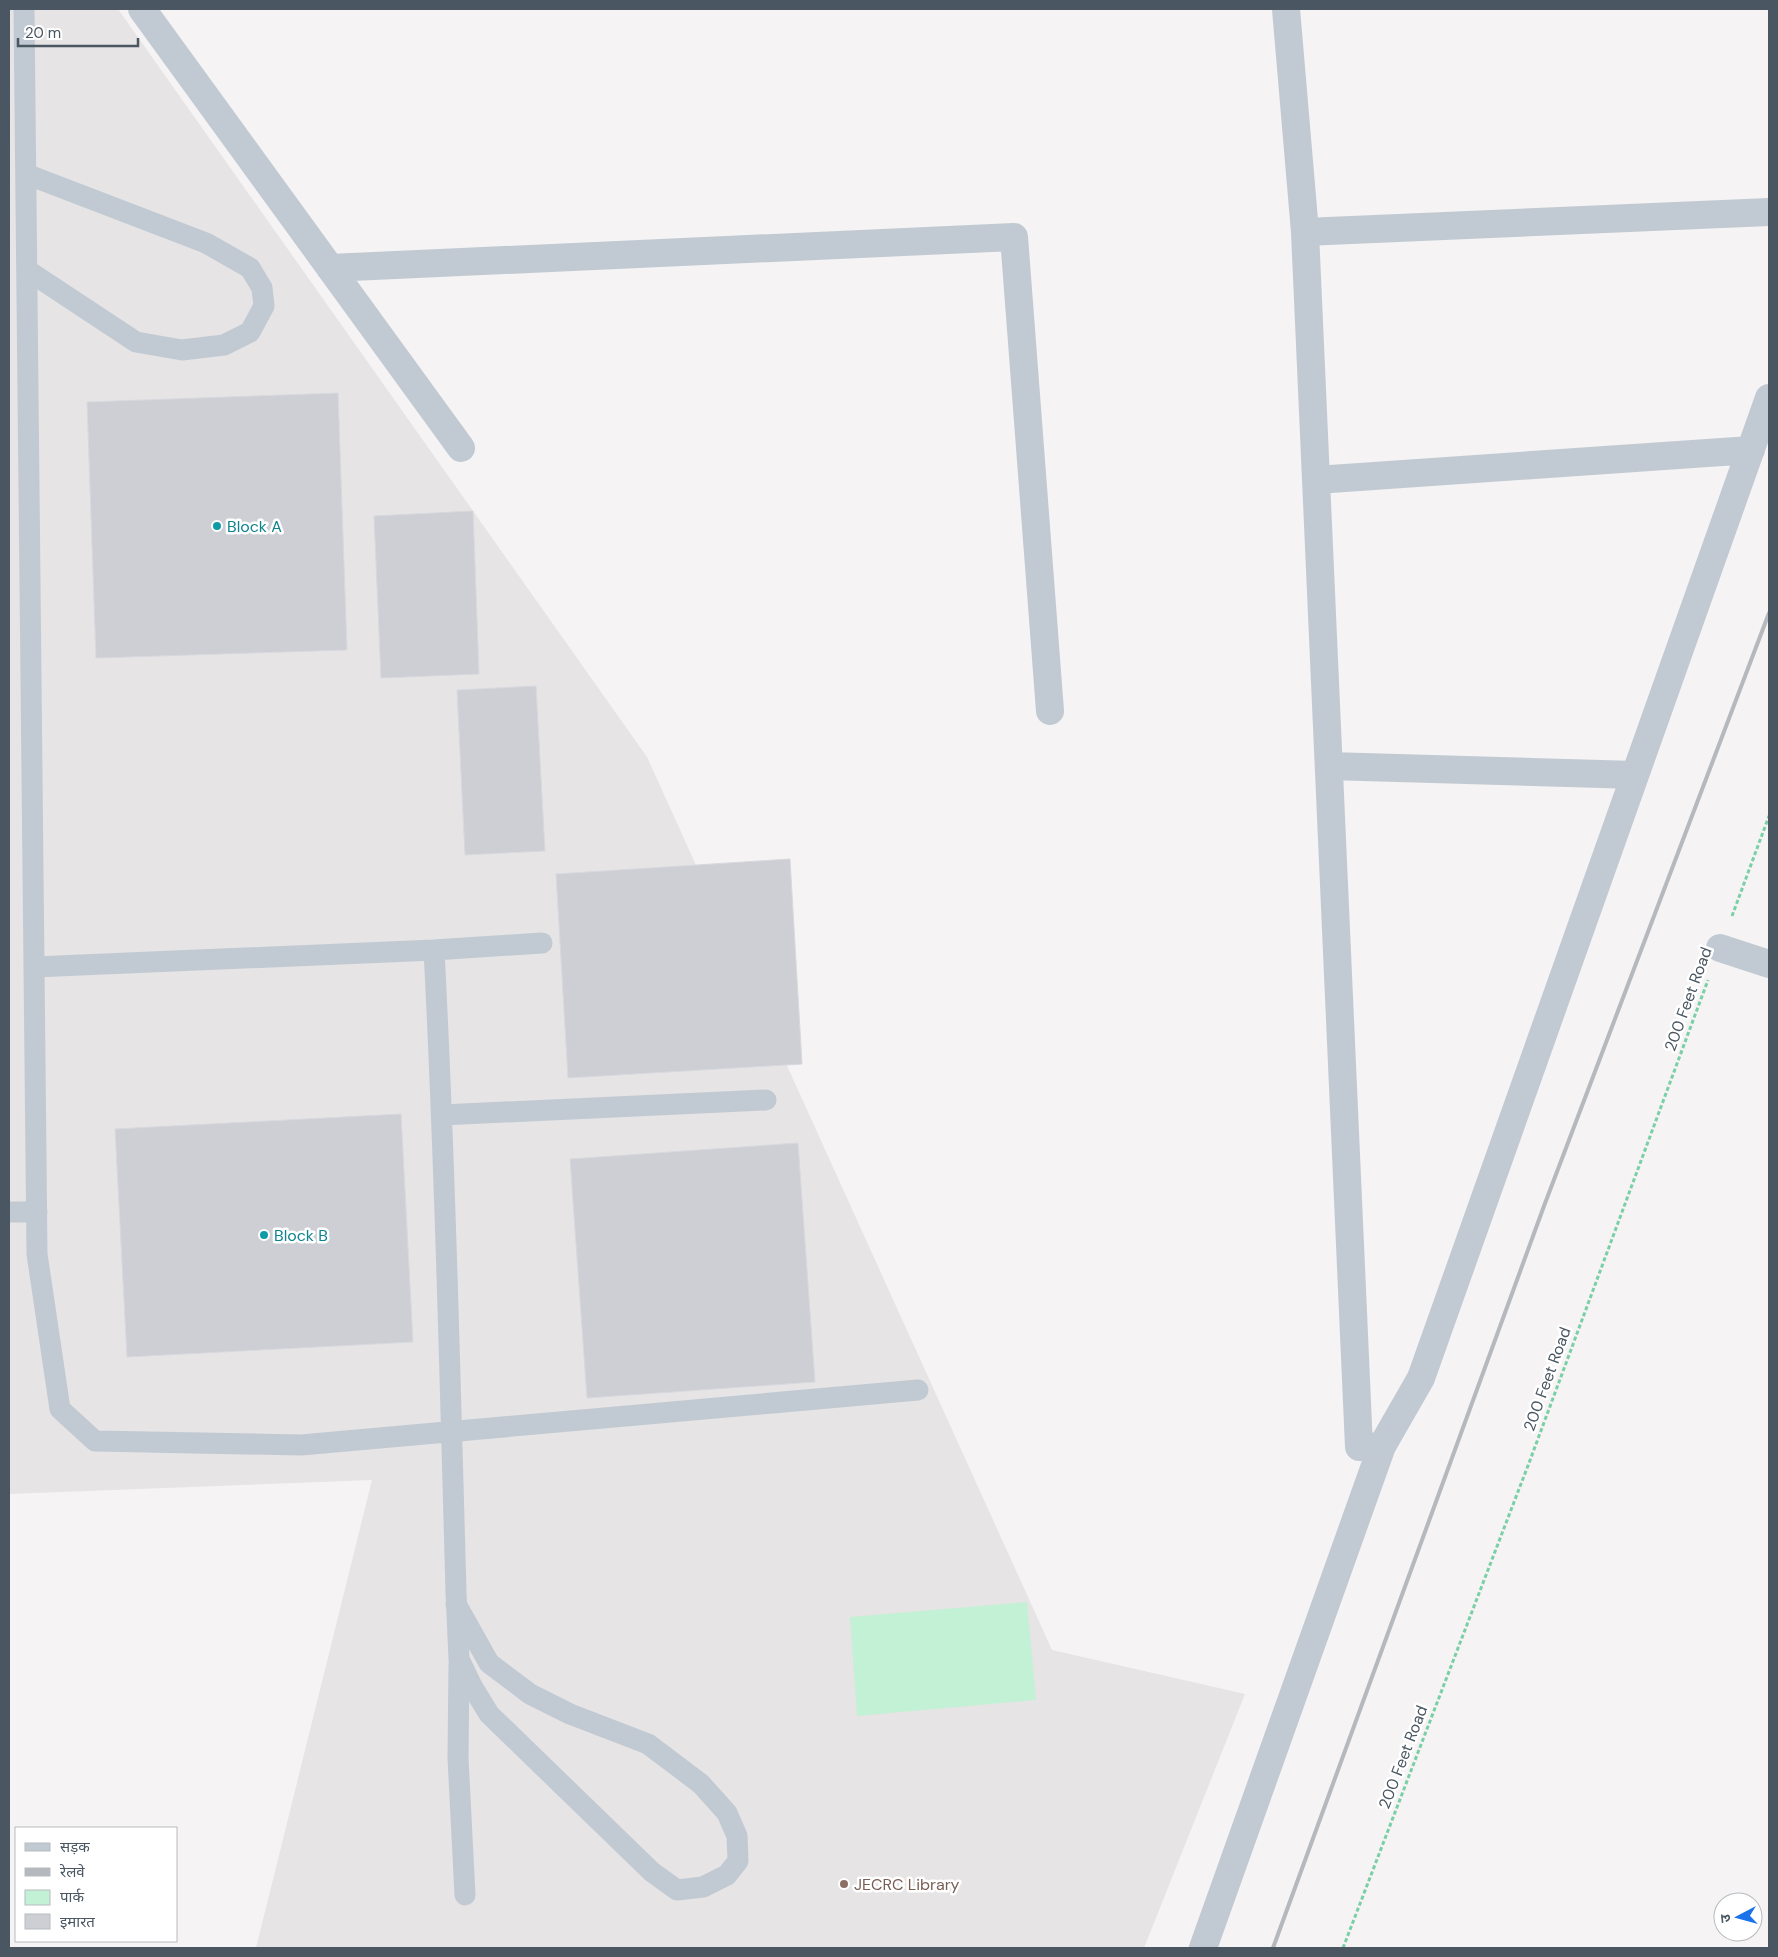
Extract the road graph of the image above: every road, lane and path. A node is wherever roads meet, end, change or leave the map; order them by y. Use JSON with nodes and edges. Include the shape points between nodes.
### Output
{"nodes":[{"id":1,"x":24,"y":9,"type":"edge"},
{"id":2,"x":142,"y":9,"type":"edge"},
{"id":3,"x":1286,"y":9,"type":"edge"},
{"id":4,"x":26,"y":174,"type":"junction"},
{"id":5,"x":1769,"y":212,"type":"edge"},
{"id":6,"x":1305,"y":232,"type":"junction"},
{"id":7,"x":330,"y":268,"type":"junction"},
{"id":8,"x":26,"y":270,"type":"junction"},
{"id":9,"x":1769,"y":398,"type":"edge"},
{"id":10,"x":461,"y":448,"type":"dead end"},
{"id":11,"x":1751,"y":450,"type":"junction"},
{"id":12,"x":1316,"y":480,"type":"junction"},
{"id":13,"x":1050,"y":711,"type":"dead end"},
{"id":14,"x":1329,"y":766,"type":"junction"},
{"id":15,"x":1635,"y":775,"type":"junction"},
{"id":16,"x":1769,"y":816,"type":"edge"},
{"id":17,"x":542,"y":943,"type":"dead end"},
{"id":18,"x":1720,"y":948,"type":"junction"},
{"id":19,"x":434,"y":950,"type":"junction"},
{"id":20,"x":1769,"y":964,"type":"edge"},
{"id":21,"x":34,"y":967,"type":"junction"},
{"id":22,"x":766,"y":1100,"type":"dead end"},
{"id":23,"x":442,"y":1115,"type":"junction"},
{"id":24,"x":9,"y":1212,"type":"edge"},
{"id":25,"x":36,"y":1212,"type":"junction"},
{"id":26,"x":918,"y":1390,"type":"dead end"},
{"id":27,"x":451,"y":1432,"type":"junction"},
{"id":28,"x":1382,"y":1446,"type":"junction"},
{"id":29,"x":456,"y":1604,"type":"junction"},
{"id":30,"x":460,"y":1658,"type":"junction"},
{"id":31,"x":465,"y":1894,"type":"dead end"},
{"id":32,"x":1203,"y":1948,"type":"edge"},
{"id":33,"x":1344,"y":1948,"type":"edge"}],
"edges":[{"from":1,"to":4,"type":"lane"},
{"from":2,"to":7,"type":"street"},
{"from":3,"to":6,"type":"street"},
{"from":4,"to":8,"type":"lane"},
{"from":4,"to":8,"type":"lane","via":[[206,243],[250,268],[262,288],[264,306],[250,332],[224,345],[182,350],[136,342]]},
{"from":5,"to":6,"type":"street"},
{"from":6,"to":12,"type":"street"},
{"from":7,"to":10,"type":"street"},
{"from":7,"to":13,"type":"street","via":[[1014,237]]},
{"from":8,"to":21,"type":"lane"},
{"from":9,"to":11,"type":"street"},
{"from":11,"to":12,"type":"street"},
{"from":11,"to":15,"type":"street"},
{"from":12,"to":14,"type":"street"},
{"from":14,"to":15,"type":"street"},
{"from":14,"to":28,"type":"street","via":[[1359,1447]]},
{"from":15,"to":28,"type":"street","via":[[1421,1378]]},
{"from":16,"to":18,"type":"path","name":"200 Feet Road"},
{"from":17,"to":19,"type":"lane"},
{"from":18,"to":20,"type":"street"},
{"from":18,"to":33,"type":"path","name":"200 Feet Road"},
{"from":19,"to":21,"type":"lane"},
{"from":19,"to":23,"type":"lane"},
{"from":21,"to":25,"type":"lane"},
{"from":22,"to":23,"type":"lane"},
{"from":23,"to":27,"type":"lane"},
{"from":24,"to":25,"type":"lane"},
{"from":25,"to":27,"type":"lane","via":[[37,1254],[60,1409],[95,1441],[301,1445]]},
{"from":26,"to":27,"type":"lane"},
{"from":27,"to":29,"type":"lane"},
{"from":28,"to":32,"type":"street"},
{"from":29,"to":30,"type":"lane"},
{"from":29,"to":30,"type":"lane","via":[[489,1663],[530,1694],[570,1714],[648,1744],[701,1784],[727,1813],[737,1836],[738,1861],[727,1875],[703,1887],[676,1890],[652,1872],[489,1714]]},
{"from":30,"to":31,"type":"lane","via":[[458,1758]]}]}
